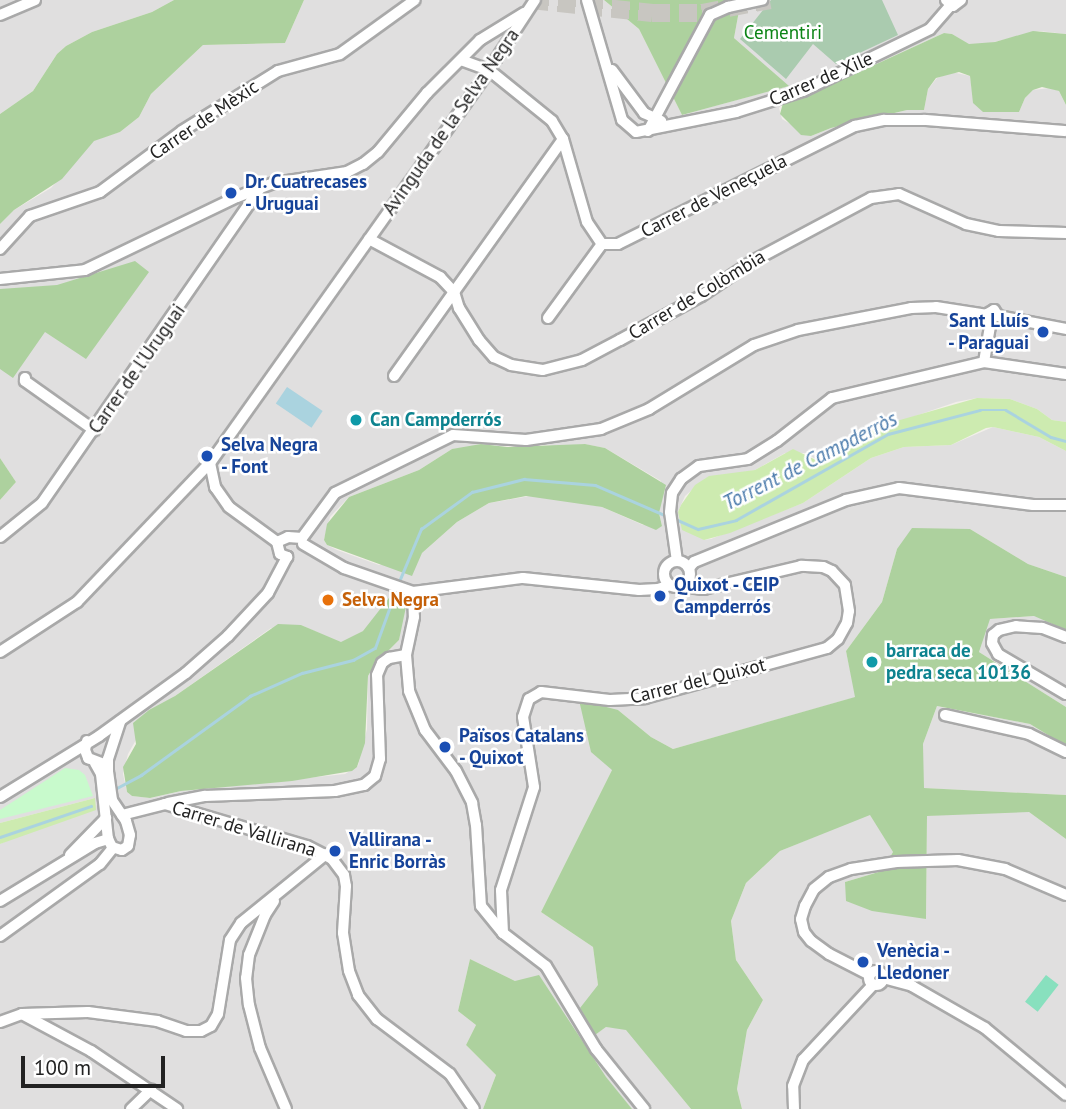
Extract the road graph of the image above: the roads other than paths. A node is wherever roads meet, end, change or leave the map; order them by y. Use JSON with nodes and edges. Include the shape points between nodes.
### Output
{"nodes":[{"id":1,"x":35,"y":0,"type":"edge"},
{"id":2,"x":415,"y":0,"type":"edge"},
{"id":3,"x":535,"y":0,"type":"edge"},
{"id":4,"x":587,"y":0,"type":"edge"},
{"id":5,"x":762,"y":0,"type":"edge"},
{"id":6,"x":961,"y":0,"type":"edge"},
{"id":7,"x":948,"y":3,"type":"edge"},
{"id":8,"x":527,"y":11,"type":"junction"},
{"id":9,"x":0,"y":15,"type":"edge"},
{"id":10,"x":461,"y":60,"type":"junction"},
{"id":11,"x":607,"y":64,"type":"junction"},
{"id":12,"x":489,"y":71,"type":"junction"},
{"id":13,"x":656,"y":118,"type":"junction"},
{"id":14,"x":678,"y":125,"type":"junction"},
{"id":15,"x":648,"y":131,"type":"junction"},
{"id":16,"x":1066,"y":131,"type":"edge"},
{"id":17,"x":563,"y":139,"type":"junction"},
{"id":18,"x":260,"y":188,"type":"junction"},
{"id":19,"x":1066,"y":233,"type":"edge"},
{"id":20,"x":369,"y":239,"type":"junction"},
{"id":21,"x":602,"y":244,"type":"junction"},
{"id":22,"x":0,"y":249,"type":"edge"},
{"id":23,"x":0,"y":279,"type":"edge"},
{"id":24,"x":454,"y":292,"type":"junction"},
{"id":25,"x":992,"y":317,"type":"junction"},
{"id":26,"x":548,"y":318,"type":"dead end"},
{"id":27,"x":1066,"y":329,"type":"edge"},
{"id":28,"x":984,"y":362,"type":"junction"},
{"id":29,"x":1066,"y":374,"type":"edge"},
{"id":30,"x":394,"y":376,"type":"dead end"},
{"id":31,"x":25,"y":378,"type":"dead end"},
{"id":32,"x":94,"y":430,"type":"junction"},
{"id":33,"x":210,"y":463,"type":"junction"},
{"id":34,"x":1066,"y":505,"type":"edge"},
{"id":35,"x":0,"y":537,"type":"edge"},
{"id":36,"x":303,"y":541,"type":"junction"},
{"id":37,"x":277,"y":542,"type":"junction"},
{"id":38,"x":288,"y":557,"type":"junction"},
{"id":39,"x":677,"y":561,"type":"junction"},
{"id":40,"x":689,"y":568,"type":"junction"},
{"id":41,"x":688,"y":581,"type":"junction"},
{"id":42,"x":670,"y":585,"type":"junction"},
{"id":43,"x":413,"y":592,"type":"junction"},
{"id":44,"x":1066,"y":637,"type":"edge"},
{"id":45,"x":0,"y":652,"type":"edge"},
{"id":46,"x":406,"y":655,"type":"junction"},
{"id":47,"x":1066,"y":694,"type":"edge"},
{"id":48,"x":945,"y":715,"type":"dead end"},
{"id":49,"x":120,"y":719,"type":"junction"},
{"id":50,"x":99,"y":736,"type":"junction"},
{"id":51,"x":87,"y":741,"type":"junction"},
{"id":52,"x":112,"y":747,"type":"junction"},
{"id":53,"x":1066,"y":752,"type":"edge"},
{"id":54,"x":108,"y":759,"type":"junction"},
{"id":55,"x":91,"y":760,"type":"junction"},
{"id":56,"x":54,"y":762,"type":"junction"},
{"id":57,"x":0,"y":797,"type":"edge"},
{"id":58,"x":165,"y":804,"type":"junction"},
{"id":59,"x":142,"y":811,"type":"junction"},
{"id":60,"x":120,"y":814,"type":"junction"},
{"id":61,"x":105,"y":819,"type":"junction"},
{"id":62,"x":128,"y":826,"type":"junction"},
{"id":63,"x":110,"y":844,"type":"junction"},
{"id":64,"x":326,"y":855,"type":"junction"},
{"id":65,"x":63,"y":864,"type":"junction"},
{"id":66,"x":1066,"y":895,"type":"edge"},
{"id":67,"x":276,"y":898,"type":"junction"},
{"id":68,"x":0,"y":901,"type":"edge"},
{"id":69,"x":503,"y":933,"type":"junction"},
{"id":70,"x":0,"y":936,"type":"edge"},
{"id":71,"x":871,"y":980,"type":"junction"},
{"id":72,"x":22,"y":1014,"type":"junction"},
{"id":73,"x":0,"y":1023,"type":"edge"},
{"id":74,"x":150,"y":1090,"type":"junction"},
{"id":75,"x":1066,"y":1095,"type":"edge"},
{"id":76,"x":131,"y":1109,"type":"edge"},
{"id":77,"x":177,"y":1109,"type":"edge"},
{"id":78,"x":286,"y":1109,"type":"edge"},
{"id":79,"x":474,"y":1109,"type":"edge"},
{"id":80,"x":645,"y":1109,"type":"edge"},
{"id":81,"x":794,"y":1109,"type":"edge"}],
"edges":[{"from":1,"to":9,"type":"street"},
{"from":2,"to":22,"type":"street","name":"Carrer de Mèxic","via":[[340,54],[278,71],[182,131],[100,192],[30,216]]},
{"from":3,"to":8,"type":"street","name":"Avinguda de la Selva Negra"},
{"from":4,"to":11,"type":"street"},
{"from":5,"to":13,"type":"street","via":[[710,15]]},
{"from":6,"to":7,"type":"street","name":"Carrer de Xile","via":[[956,6]]},
{"from":7,"to":14,"type":"street","name":"Carrer de Xile","via":[[930,29],[803,91]]},
{"from":8,"to":10,"type":"street","via":[[480,40]]},
{"from":8,"to":12,"type":"street","name":"Avinguda de la Selva Negra"},
{"from":10,"to":12,"type":"street"},
{"from":10,"to":18,"type":"street","via":[[363,164],[347,172]]},
{"from":11,"to":13,"type":"street","via":[[644,113]]},
{"from":11,"to":15,"type":"street","via":[[622,120],[636,132]]},
{"from":12,"to":17,"type":"street","via":[[552,121]]},
{"from":12,"to":20,"type":"street","name":"Avinguda de la Selva Negra"},
{"from":13,"to":14,"type":"street"},
{"from":13,"to":15,"type":"street"},
{"from":14,"to":15,"type":"street","name":"Carrer de Xile"},
{"from":16,"to":21,"type":"street","name":"Carrer de Veneçuela","via":[[925,120],[884,120],[855,126],[618,244]]},
{"from":17,"to":21,"type":"street","via":[[587,222]]},
{"from":17,"to":24,"type":"street"},
{"from":18,"to":23,"type":"street","via":[[96,266]]},
{"from":18,"to":32,"type":"street","name":"Carrer de l'Uruguai"},
{"from":19,"to":24,"type":"street","name":"Carrer de Colòmbia","via":[[999,231],[966,224],[899,194],[872,198],[753,261],[701,296],[611,345],[582,360],[542,370],[511,365],[486,350]]},
{"from":20,"to":24,"type":"street","name":"Carrer de Colòmbia","via":[[440,277]]},
{"from":20,"to":33,"type":"street","name":"Avinguda de la Selva Negra"},
{"from":21,"to":26,"type":"street"},
{"from":24,"to":30,"type":"street"},
{"from":25,"to":27,"type":"street"},
{"from":25,"to":28,"type":"street"},
{"from":25,"to":36,"type":"street","via":[[936,307],[911,308],[799,330],[754,345],[640,414],[601,429],[527,440],[453,435],[335,493]]},
{"from":28,"to":29,"type":"street"},
{"from":28,"to":39,"type":"street","via":[[832,398],[748,459],[699,466],[681,479],[672,493]]},
{"from":31,"to":32,"type":"street"},
{"from":32,"to":35,"type":"street","name":"Carrer de l'Uruguai","via":[[42,503]]},
{"from":33,"to":37,"type":"street","via":[[215,487],[229,507]]},
{"from":33,"to":45,"type":"street","name":"Avinguda de la Selva Negra","via":[[77,602]]},
{"from":34,"to":40,"type":"street","via":[[900,488],[846,500],[694,562]]},
{"from":36,"to":37,"type":"street","via":[[288,537]]},
{"from":36,"to":38,"type":"street"},
{"from":36,"to":43,"type":"street","via":[[344,568]]},
{"from":37,"to":38,"type":"street","via":[[280,554]]},
{"from":38,"to":49,"type":"street","via":[[268,593],[228,636],[186,673]]},
{"from":39,"to":40,"type":"street"},
{"from":39,"to":42,"type":"street","via":[[664,572]]},
{"from":40,"to":41,"type":"street"},
{"from":41,"to":42,"type":"street","via":[[679,587]]},
{"from":41,"to":69,"type":"street","name":"Carrer del Quixot","via":[[704,589],[801,566],[823,567],[845,586],[847,623],[827,648],[645,698],[610,701],[541,692],[528,699],[523,717],[534,787],[501,890]]},
{"from":42,"to":43,"type":"street","via":[[639,590],[523,578]]},
{"from":43,"to":46,"type":"street","via":[[414,617]]},
{"from":44,"to":47,"type":"street","via":[[1042,628],[1016,626],[999,630],[992,643],[998,654]]},
{"from":46,"to":58,"type":"street","via":[[389,658],[377,675],[380,759],[375,776],[364,785],[335,791],[205,796]]},
{"from":46,"to":69,"type":"street","via":[[414,708],[456,771],[471,803],[481,906]]},
{"from":48,"to":53,"type":"street","via":[[1029,734]]},
{"from":49,"to":50,"type":"street"},
{"from":49,"to":52,"type":"street"},
{"from":50,"to":51,"type":"street"},
{"from":50,"to":52,"type":"street"},
{"from":51,"to":55,"type":"street","via":[[85,750]]},
{"from":51,"to":56,"type":"street"},
{"from":52,"to":54,"type":"street"},
{"from":54,"to":55,"type":"street"},
{"from":54,"to":60,"type":"street","via":[[111,800]]},
{"from":55,"to":56,"type":"street"},
{"from":55,"to":61,"type":"street","via":[[101,774]]},
{"from":56,"to":57,"type":"street"},
{"from":58,"to":59,"type":"street","name":"Carrer de Vallirana"},
{"from":58,"to":64,"type":"street","name":"Carrer de Vallirana"},
{"from":59,"to":60,"type":"street","name":"Carrer de Vallirana"},
{"from":59,"to":62,"type":"street","name":"Carrer de Vallirana"},
{"from":60,"to":61,"type":"street","name":"Carrer de Vallirana"},
{"from":60,"to":62,"type":"street"},
{"from":61,"to":63,"type":"street"},
{"from":61,"to":65,"type":"street"},
{"from":62,"to":63,"type":"street","name":"Carrer de Vallirana","via":[[128,846],[122,850]]},
{"from":63,"to":65,"type":"street","via":[[95,843]]},
{"from":63,"to":70,"type":"street","via":[[100,864]]},
{"from":64,"to":67,"type":"street"},
{"from":64,"to":79,"type":"street","name":"Carrer de Vallirana","via":[[339,867],[346,886],[343,933],[358,995],[376,1019],[450,1074]]},
{"from":65,"to":68,"type":"street"},
{"from":66,"to":71,"type":"street","via":[[1004,869],[958,860],[895,862],[829,877],[814,889],[805,906],[804,932]]},
{"from":67,"to":72,"type":"street","via":[[252,912],[230,940],[218,1014],[211,1026],[201,1031],[112,1014]]},
{"from":67,"to":78,"type":"street","via":[[257,935],[246,978],[256,1037]]},
{"from":69,"to":80,"type":"street","via":[[546,966],[596,1049]]},
{"from":71,"to":75,"type":"street","via":[[878,971],[883,978],[912,986],[985,1028]]},
{"from":71,"to":81,"type":"street","via":[[803,1060],[793,1086]]},
{"from":72,"to":73,"type":"street"},
{"from":72,"to":74,"type":"street"},
{"from":74,"to":76,"type":"street"},
{"from":74,"to":77,"type":"street"}]}
